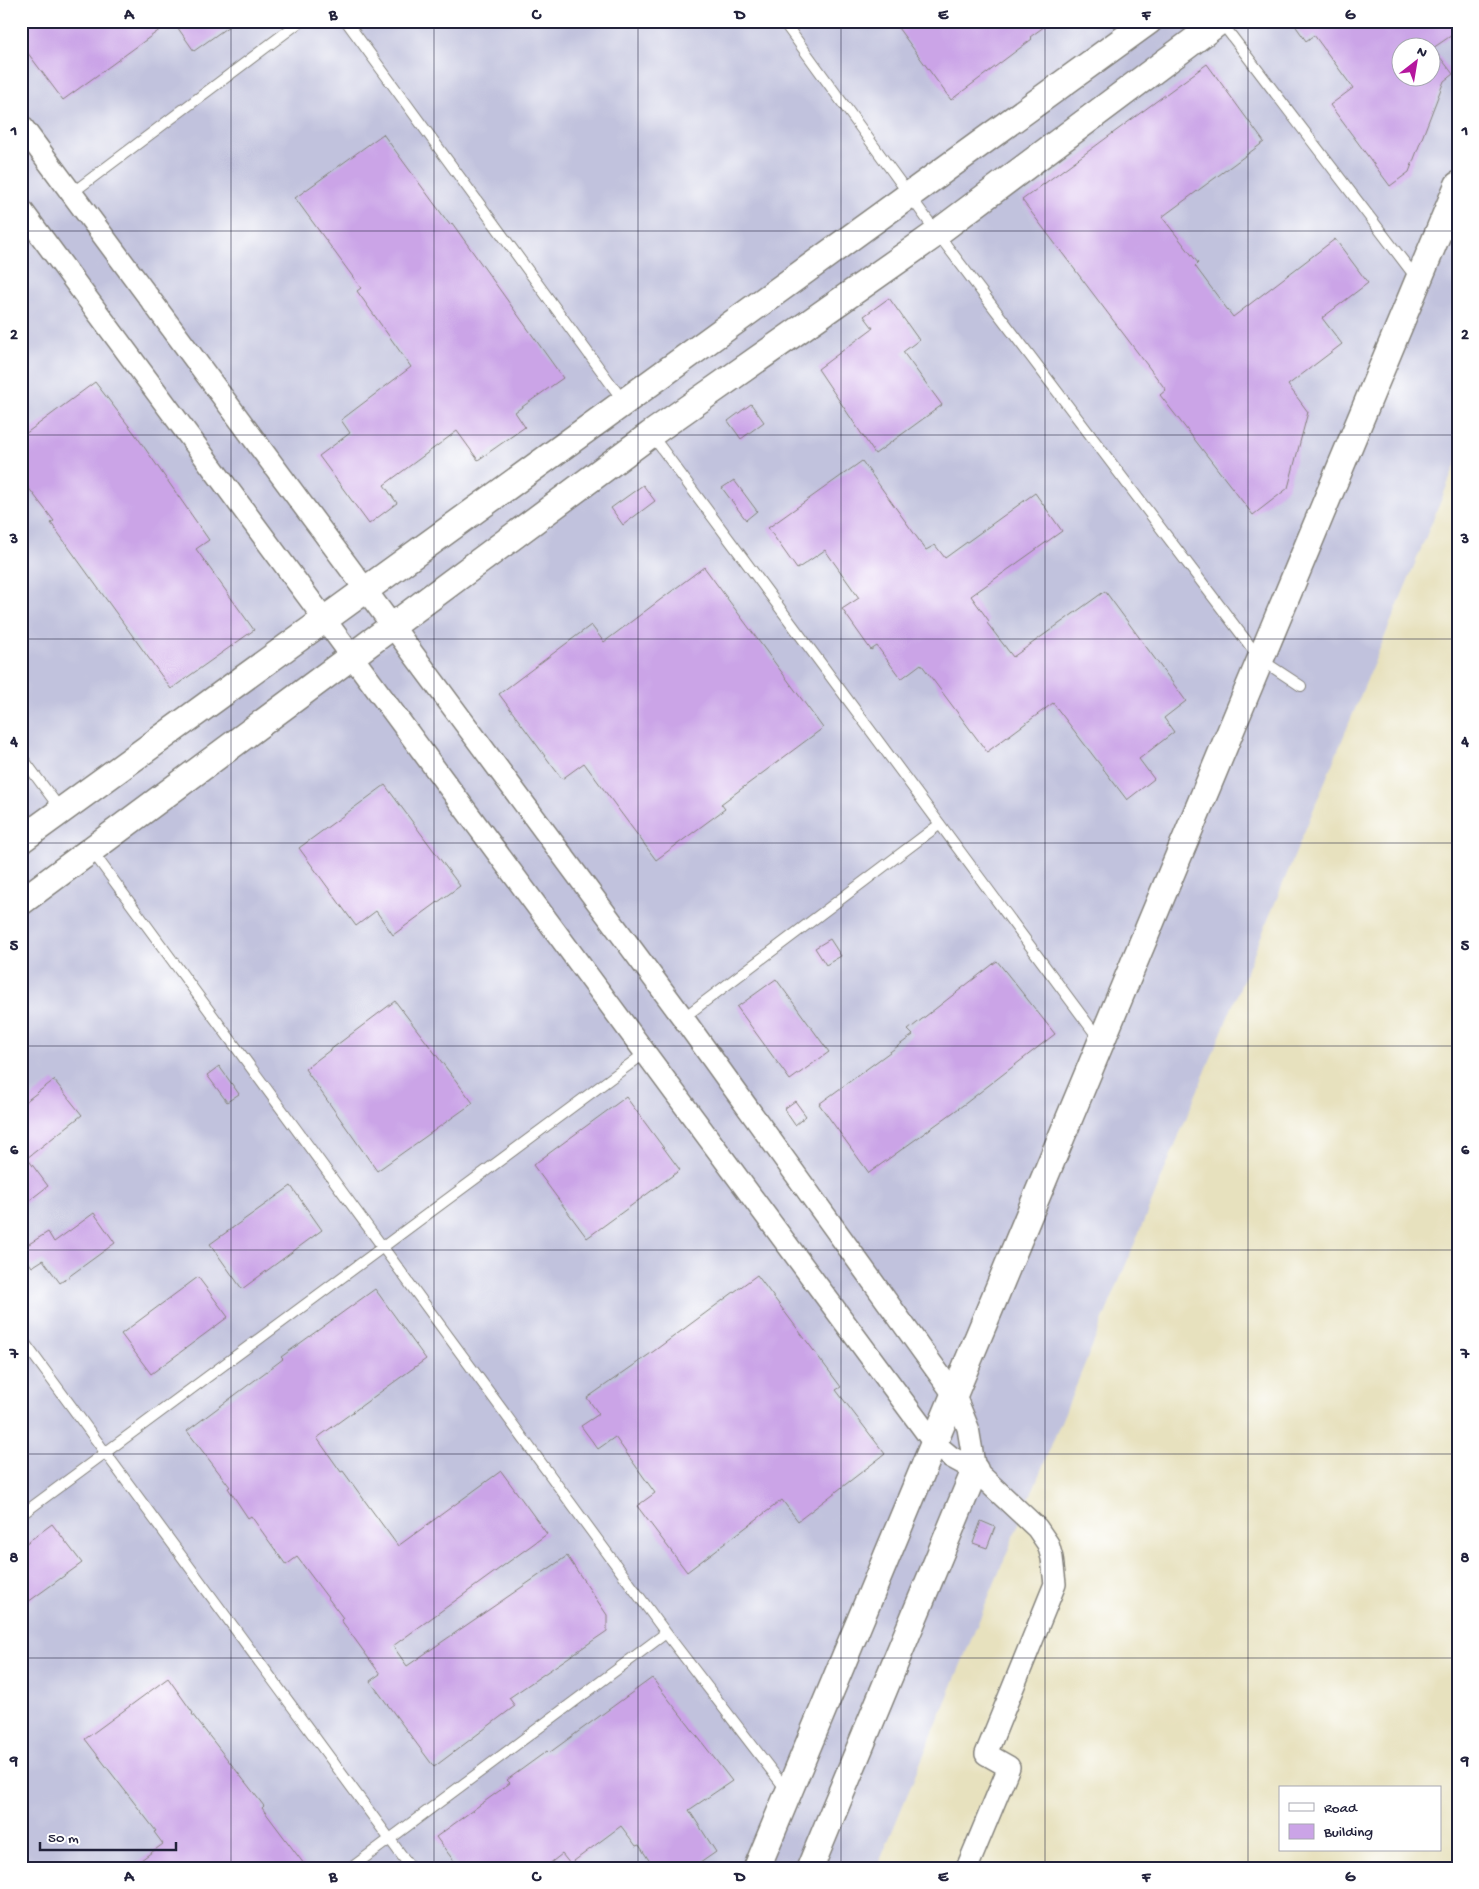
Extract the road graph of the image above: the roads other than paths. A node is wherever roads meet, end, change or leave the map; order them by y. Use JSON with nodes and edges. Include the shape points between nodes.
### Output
{"nodes":[{"id":1,"x":301,"y":21,"type":"edge"},
{"id":2,"x":346,"y":21,"type":"edge"},
{"id":3,"x":783,"y":21,"type":"edge"},
{"id":4,"x":1149,"y":21,"type":"edge"},
{"id":5,"x":1220,"y":21,"type":"edge"},
{"id":6,"x":21,"y":124,"type":"edge"},
{"id":7,"x":1458,"y":184,"type":"edge"},
{"id":8,"x":72,"y":193,"type":"junction"},
{"id":9,"x":910,"y":195,"type":"junction"},
{"id":10,"x":25,"y":221,"type":"edge"},
{"id":11,"x":937,"y":233,"type":"junction"},
{"id":12,"x":1418,"y":280,"type":"junction"},
{"id":13,"x":625,"y":403,"type":"junction"},
{"id":14,"x":651,"y":434,"type":"junction"},
{"id":15,"x":365,"y":588,"type":"junction"},
{"id":16,"x":324,"y":618,"type":"junction"},
{"id":17,"x":393,"y":626,"type":"junction"},
{"id":18,"x":352,"y":656,"type":"junction"},
{"id":19,"x":1260,"y":659,"type":"junction"},
{"id":20,"x":1301,"y":686,"type":"dead end"},
{"id":21,"x":21,"y":756,"type":"edge"},
{"id":22,"x":62,"y":810,"type":"junction"},
{"id":23,"x":940,"y":824,"type":"junction"},
{"id":24,"x":21,"y":840,"type":"edge"},
{"id":25,"x":91,"y":850,"type":"junction"},
{"id":26,"x":21,"y":902,"type":"edge"},
{"id":27,"x":683,"y":1018,"type":"junction"},
{"id":28,"x":1101,"y":1042,"type":"junction"},
{"id":29,"x":645,"y":1053,"type":"junction"},
{"id":30,"x":383,"y":1247,"type":"junction"},
{"id":31,"x":21,"y":1338,"type":"edge"},
{"id":32,"x":955,"y":1396,"type":"junction"},
{"id":33,"x":934,"y":1443,"type":"junction"},
{"id":34,"x":106,"y":1453,"type":"junction"},
{"id":35,"x":975,"y":1470,"type":"junction"},
{"id":36,"x":21,"y":1516,"type":"edge"},
{"id":37,"x":666,"y":1633,"type":"junction"},
{"id":38,"x":788,"y":1792,"type":"junction"},
{"id":39,"x":390,"y":1838,"type":"junction"},
{"id":40,"x":351,"y":1868,"type":"edge"},
{"id":41,"x":411,"y":1868,"type":"edge"},
{"id":42,"x":757,"y":1868,"type":"edge"},
{"id":43,"x":810,"y":1868,"type":"edge"},
{"id":44,"x":967,"y":1868,"type":"edge"}],
"edges":[{"from":1,"to":8,"type":"lane"},
{"from":2,"to":13,"type":"lane"},
{"from":3,"to":9,"type":"lane"},
{"from":4,"to":9,"type":"street"},
{"from":5,"to":11,"type":"street"},
{"from":5,"to":12,"type":"lane"},
{"from":6,"to":8,"type":"street"},
{"from":7,"to":12,"type":"street"},
{"from":8,"to":15,"type":"street"},
{"from":9,"to":11,"type":"lane"},
{"from":9,"to":13,"type":"street"},
{"from":10,"to":16,"type":"street"},
{"from":11,"to":14,"type":"street"},
{"from":11,"to":19,"type":"lane"},
{"from":12,"to":19,"type":"street"},
{"from":13,"to":15,"type":"street"},
{"from":14,"to":17,"type":"street"},
{"from":14,"to":23,"type":"lane"},
{"from":15,"to":16,"type":"street"},
{"from":15,"to":17,"type":"street"},
{"from":16,"to":18,"type":"street"},
{"from":16,"to":22,"type":"street"},
{"from":17,"to":18,"type":"street"},
{"from":17,"to":27,"type":"street"},
{"from":18,"to":25,"type":"street"},
{"from":18,"to":29,"type":"street"},
{"from":19,"to":20,"type":"lane"},
{"from":19,"to":28,"type":"street"},
{"from":21,"to":22,"type":"lane"},
{"from":22,"to":24,"type":"street"},
{"from":23,"to":27,"type":"lane"},
{"from":23,"to":28,"type":"lane"},
{"from":25,"to":26,"type":"street"},
{"from":25,"to":30,"type":"lane"},
{"from":27,"to":32,"type":"street"},
{"from":28,"to":32,"type":"street"},
{"from":29,"to":30,"type":"lane"},
{"from":29,"to":33,"type":"street"},
{"from":30,"to":34,"type":"lane"},
{"from":30,"to":37,"type":"lane"},
{"from":31,"to":34,"type":"lane"},
{"from":32,"to":33,"type":"street"},
{"from":32,"to":35,"type":"street","via":[[968,1428]]},
{"from":33,"to":35,"type":"street","via":[[950,1457]]},
{"from":33,"to":38,"type":"street"},
{"from":34,"to":36,"type":"lane"},
{"from":34,"to":39,"type":"lane"},
{"from":35,"to":43,"type":"street"},
{"from":35,"to":44,"type":"street","via":[[1037,1528],[1048,1544],[1055,1584],[986,1754],[1009,1767]]},
{"from":37,"to":38,"type":"lane"},
{"from":37,"to":39,"type":"lane"},
{"from":38,"to":42,"type":"street"},
{"from":39,"to":40,"type":"lane"},
{"from":39,"to":41,"type":"lane"}]}
